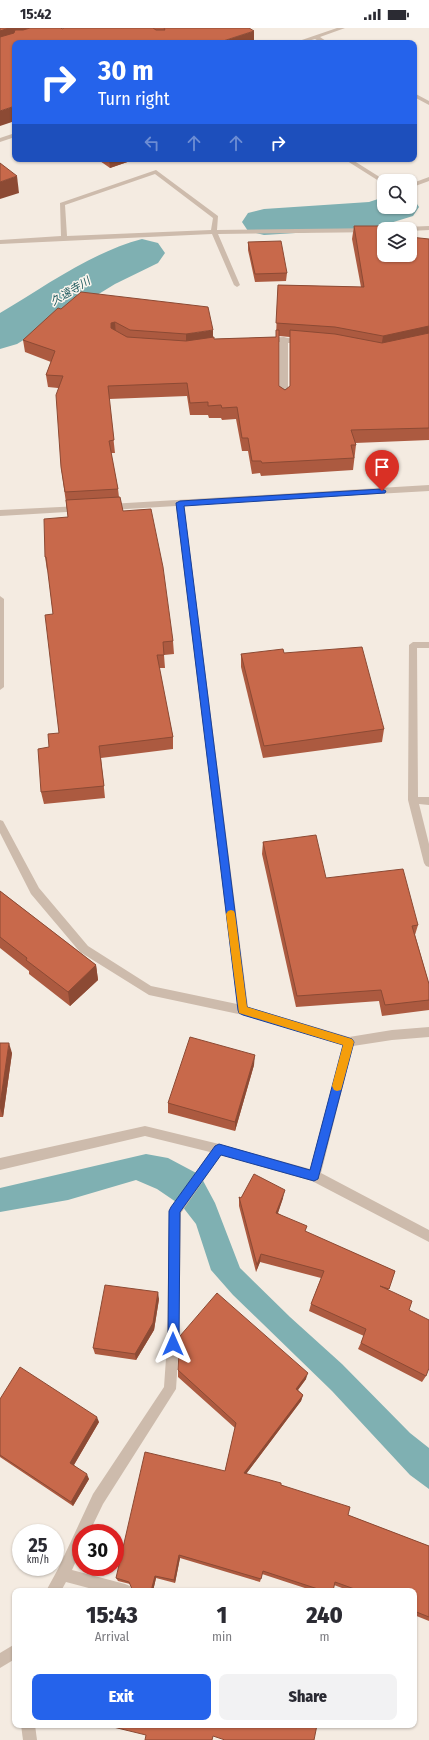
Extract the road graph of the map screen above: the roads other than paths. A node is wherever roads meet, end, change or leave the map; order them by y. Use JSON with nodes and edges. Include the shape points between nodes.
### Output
{"nodes":[{"id":1,"x":342,"y":28,"type":"edge"},
{"id":2,"x":316,"y":37,"type":"junction"},
{"id":3,"x":306,"y":40,"type":"edge"},
{"id":4,"x":321,"y":40,"type":"edge"},
{"id":5,"x":417,"y":97,"type":"edge"},
{"id":6,"x":429,"y":103,"type":"edge"},
{"id":7,"x":12,"y":136,"type":"edge"},
{"id":8,"x":0,"y":140,"type":"edge"},
{"id":9,"x":352,"y":162,"type":"edge"},
{"id":10,"x":377,"y":178,"type":"edge"},
{"id":11,"x":429,"y":179,"type":"edge"},
{"id":12,"x":417,"y":183,"type":"edge"},
{"id":13,"x":417,"y":228,"type":"edge"},
{"id":14,"x":429,"y":228,"type":"edge"},
{"id":15,"x":377,"y":230,"type":"edge"},
{"id":16,"x":214,"y":232,"type":"junction"},
{"id":17,"x":64,"y":238,"type":"junction"},
{"id":18,"x":0,"y":242,"type":"edge"},
{"id":19,"x":237,"y":285,"type":"dead end"},
{"id":20,"x":284,"y":339,"type":"junction"},
{"id":21,"x":262,"y":340,"type":"edge"},
{"id":22,"x":312,"y":341,"type":"edge"},
{"id":23,"x":284,"y":399,"type":"edge"},
{"id":24,"x":429,"y":488,"type":"edge"},
{"id":25,"x":180,"y":503,"type":"junction"},
{"id":26,"x":86,"y":508,"type":"edge"},
{"id":27,"x":102,"y":508,"type":"edge"},
{"id":28,"x":0,"y":513,"type":"edge"},
{"id":29,"x":0,"y":599,"type":"edge"},
{"id":30,"x":1,"y":642,"type":"edge"},
{"id":31,"x":429,"y":645,"type":"edge"},
{"id":32,"x":0,"y":687,"type":"edge"},
{"id":33,"x":413,"y":800,"type":"junction"},
{"id":34,"x":429,"y":801,"type":"edge"},
{"id":35,"x":0,"y":824,"type":"edge"},
{"id":36,"x":429,"y":863,"type":"edge"},
{"id":37,"x":243,"y":1010,"type":"junction"},
{"id":38,"x":429,"y":1032,"type":"edge"},
{"id":39,"x":349,"y":1042,"type":"junction"},
{"id":40,"x":219,"y":1149,"type":"junction"},
{"id":41,"x":0,"y":1164,"type":"edge"},
{"id":42,"x":314,"y":1176,"type":"junction"},
{"id":43,"x":429,"y":1236,"type":"edge"},
{"id":44,"x":87,"y":1524,"type":"edge"},
{"id":45,"x":72,"y":1555,"type":"edge"},
{"id":46,"x":64,"y":1572,"type":"edge"},
{"id":47,"x":64,"y":1574,"type":"edge"},
{"id":48,"x":62,"y":1576,"type":"edge"},
{"id":49,"x":55,"y":1588,"type":"edge"},
{"id":50,"x":114,"y":1588,"type":"edge"},
{"id":51,"x":12,"y":1653,"type":"edge"},
{"id":52,"x":0,"y":1661,"type":"edge"},
{"id":53,"x":28,"y":1728,"type":"edge"},
{"id":54,"x":30,"y":1740,"type":"edge"}],
"edges":[{"from":1,"to":2,"type":"street"},
{"from":2,"to":3,"type":"street"},
{"from":2,"to":4,"type":"street"},
{"from":5,"to":6,"type":"street"},
{"from":7,"to":8,"type":"street"},
{"from":9,"to":10,"type":"street"},
{"from":11,"to":12,"type":"street"},
{"from":13,"to":14,"type":"street"},
{"from":15,"to":16,"type":"street"},
{"from":16,"to":17,"type":"street"},
{"from":16,"to":17,"type":"street","via":[[216,217],[156,172],[62,204]]},
{"from":16,"to":19,"type":"street"},
{"from":17,"to":18,"type":"street"},
{"from":20,"to":21,"type":"street"},
{"from":20,"to":22,"type":"street"},
{"from":20,"to":23,"type":"street"},
{"from":24,"to":25,"type":"street"},
{"from":25,"to":27,"type":"street"},
{"from":25,"to":37,"type":"street"},
{"from":26,"to":28,"type":"street"},
{"from":29,"to":30,"type":"street"},
{"from":30,"to":32,"type":"street"},
{"from":31,"to":33,"type":"street","via":[[412,645]]},
{"from":33,"to":34,"type":"street"},
{"from":33,"to":36,"type":"street"},
{"from":35,"to":37,"type":"street","via":[[35,891],[84,949],[149,990]]},
{"from":37,"to":39,"type":"street"},
{"from":38,"to":39,"type":"street"},
{"from":39,"to":42,"type":"street"},
{"from":40,"to":41,"type":"street","via":[[145,1131]]},
{"from":40,"to":42,"type":"street"},
{"from":40,"to":44,"type":"street","via":[[175,1211],[170,1389],[98,1499]]},
{"from":42,"to":43,"type":"street"},
{"from":45,"to":46,"type":"street"},
{"from":47,"to":50,"type":"street"},
{"from":48,"to":49,"type":"street"},
{"from":51,"to":52,"type":"street"},
{"from":53,"to":54,"type":"street"}]}
